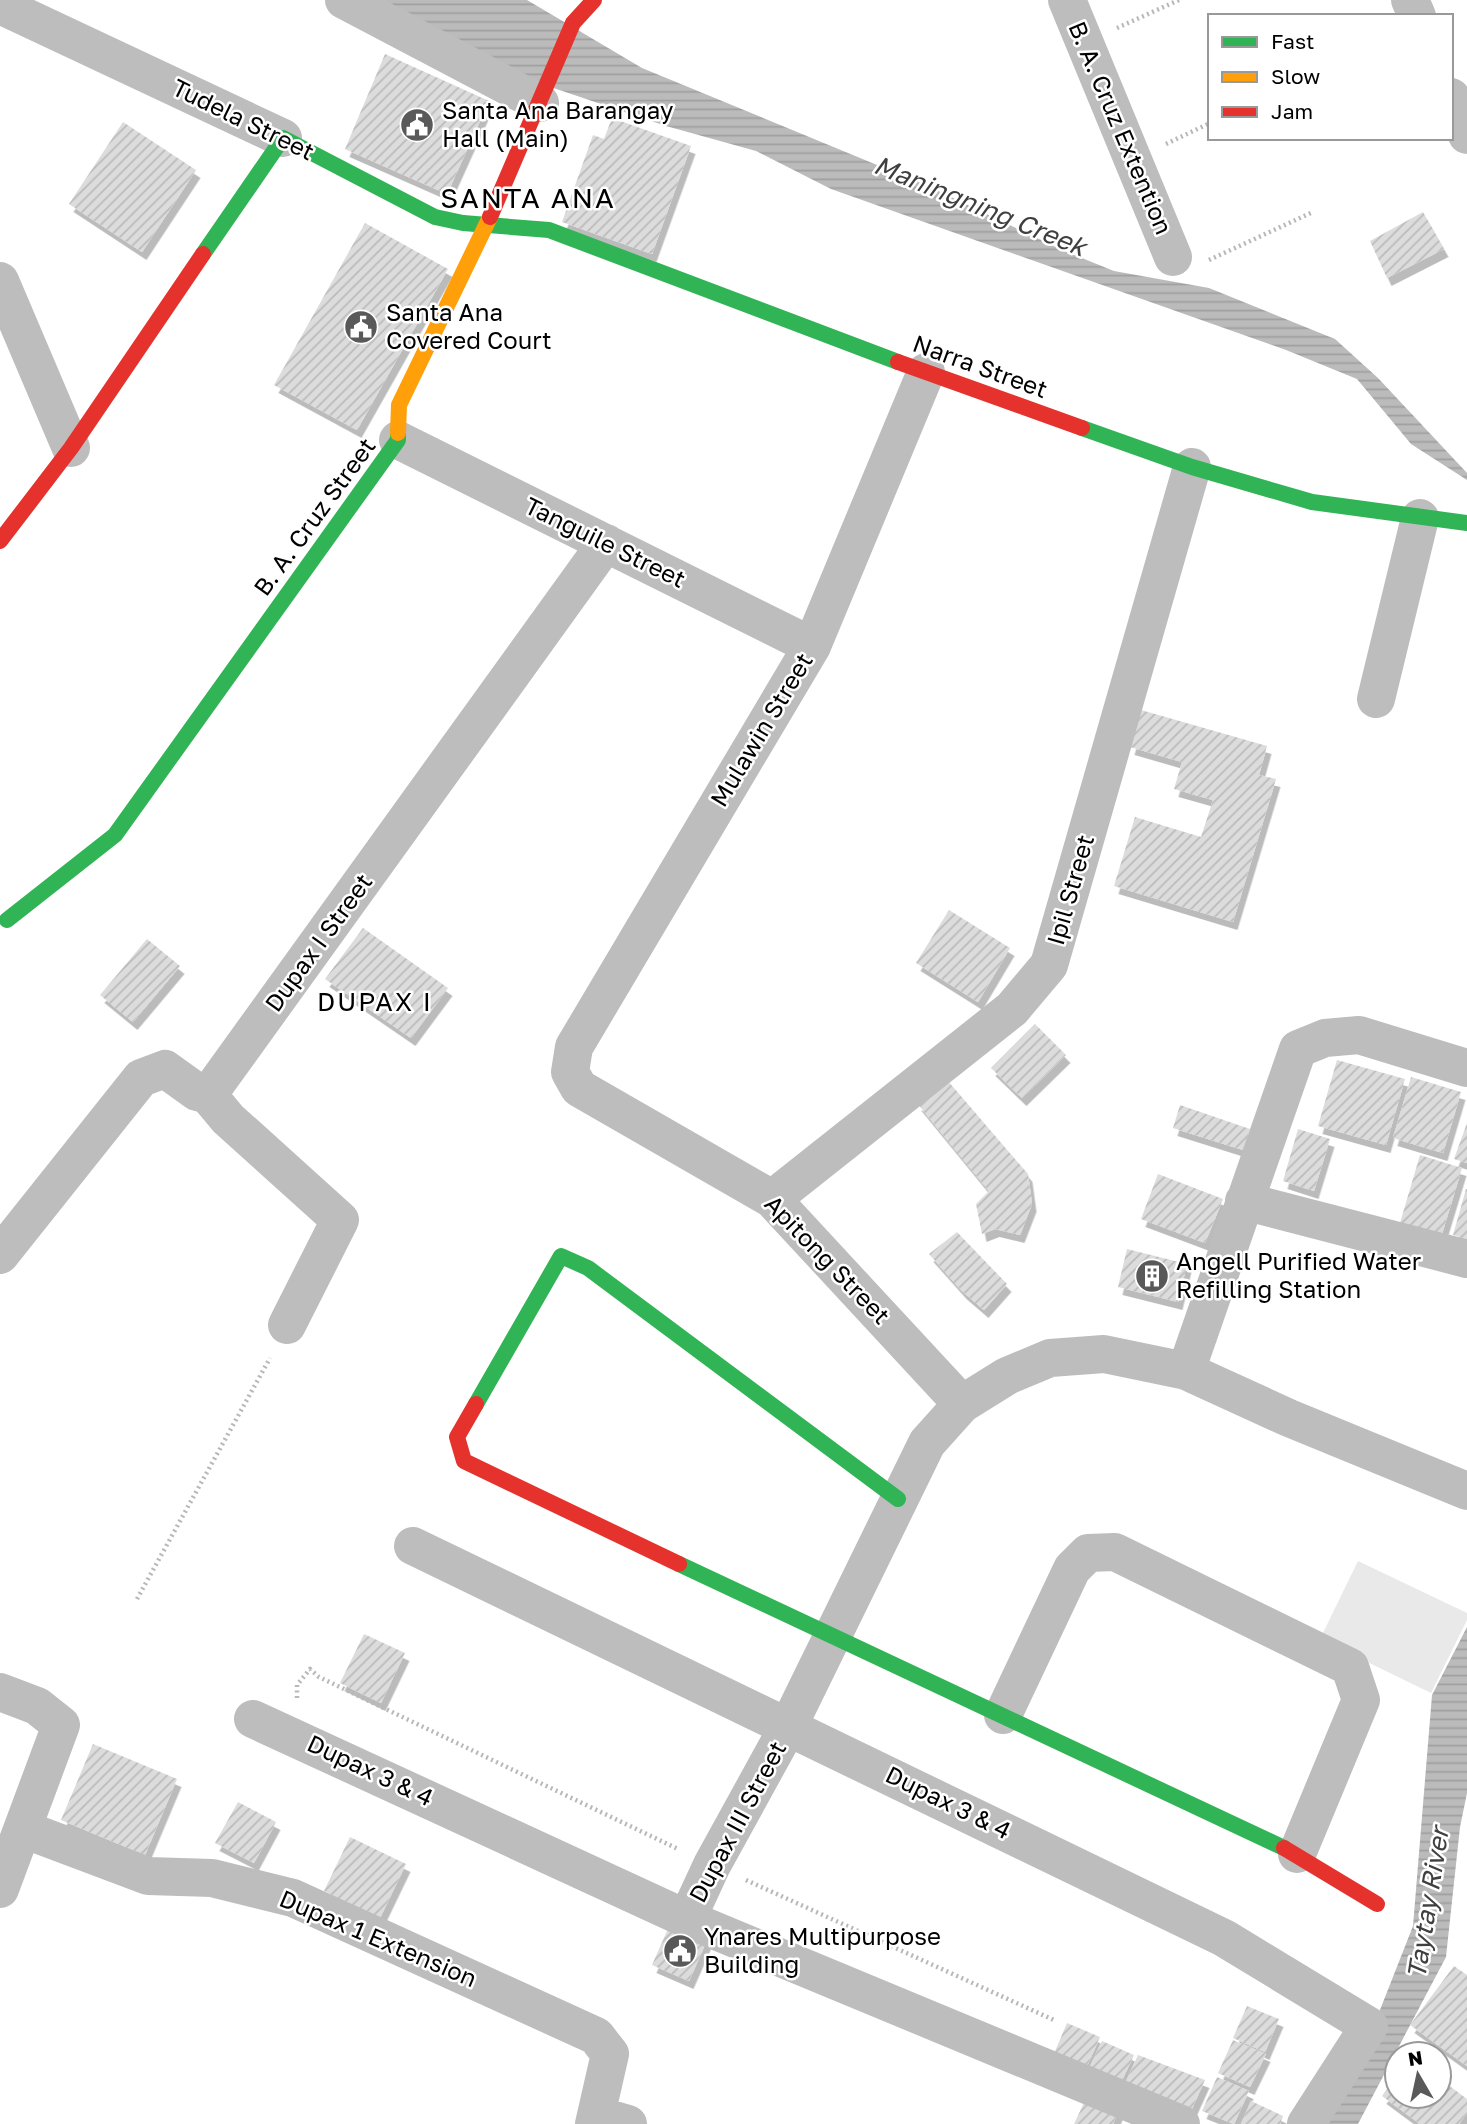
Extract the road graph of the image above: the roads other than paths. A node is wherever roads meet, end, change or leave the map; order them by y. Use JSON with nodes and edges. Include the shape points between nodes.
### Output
{"nodes":[{"id":1,"x":344,"y":0,"type":"edge"},
{"id":2,"x":1067,"y":0,"type":"edge"},
{"id":3,"x":0,"y":5,"type":"edge"},
{"id":4,"x":579,"y":8,"type":"edge"},
{"id":5,"x":542,"y":98,"type":"junction"},
{"id":6,"x":1453,"y":102,"type":"edge"},
{"id":7,"x":1467,"y":135,"type":"edge"},
{"id":8,"x":283,"y":138,"type":"junction"},
{"id":9,"x":487,"y":224,"type":"junction"},
{"id":10,"x":1173,"y":257,"type":"road end"},
{"id":11,"x":0,"y":281,"type":"edge"},
{"id":12,"x":926,"y":372,"type":"junction"},
{"id":13,"x":398,"y":440,"type":"junction"},
{"id":14,"x":71,"y":448,"type":"junction"},
{"id":15,"x":1192,"y":467,"type":"junction"},
{"id":16,"x":1420,"y":519,"type":"junction"},
{"id":17,"x":1467,"y":523,"type":"edge"},
{"id":18,"x":0,"y":541,"type":"edge"},
{"id":19,"x":606,"y":543,"type":"junction"},
{"id":20,"x":811,"y":646,"type":"junction"},
{"id":21,"x":1376,"y":699,"type":"dead end"},
{"id":22,"x":2,"y":920,"type":"edge"},
{"id":23,"x":1467,"y":1068,"type":"edge"},
{"id":24,"x":570,"y":1072,"type":"joint"},
{"id":25,"x":208,"y":1095,"type":"junction"},
{"id":26,"x":772,"y":1199,"type":"junction"},
{"id":27,"x":1244,"y":1201,"type":"junction"},
{"id":28,"x":0,"y":1255,"type":"edge"},
{"id":29,"x":1467,"y":1259,"type":"edge"},
{"id":30,"x":288,"y":1325,"type":"road end"},
{"id":31,"x":1186,"y":1371,"type":"junction"},
{"id":32,"x":962,"y":1404,"type":"junction"},
{"id":33,"x":1467,"y":1491,"type":"edge"},
{"id":34,"x":898,"y":1499,"type":"junction"},
{"id":35,"x":413,"y":1546,"type":"dead end"},
{"id":36,"x":831,"y":1637,"type":"junction"},
{"id":37,"x":0,"y":1692,"type":"edge"},
{"id":38,"x":1003,"y":1715,"type":"junction"},
{"id":39,"x":270,"y":1725,"type":"road end"},
{"id":40,"x":789,"y":1726,"type":"junction"},
{"id":41,"x":23,"y":1829,"type":"junction"},
{"id":42,"x":1297,"y":1854,"type":"junction"},
{"id":43,"x":0,"y":1889,"type":"edge"},
{"id":44,"x":1377,"y":1904,"type":"dead end"},
{"id":45,"x":687,"y":1919,"type":"junction"},
{"id":46,"x":606,"y":2121,"type":"edge"},
{"id":47,"x":1181,"y":2124,"type":"edge"},
{"id":48,"x":1306,"y":2124,"type":"edge"}],
"edges":[{"from":1,"to":5,"type":"street"},
{"from":2,"to":10,"type":"street","name":"B. A. Cruz Extention"},
{"from":3,"to":8,"type":"street","name":"Tudela Street"},
{"from":4,"to":5,"type":"street","name":"B. A. Cruz Street"},
{"from":5,"to":9,"type":"street","name":"B. A. Cruz Street"},
{"from":6,"to":7,"type":"street"},
{"from":8,"to":9,"type":"street","name":"Tudela Street","via":[[435,217],[460,225]]},
{"from":8,"to":14,"type":"street"},
{"from":9,"to":12,"type":"street","name":"Narra Street","via":[[548,230]]},
{"from":9,"to":13,"type":"street","name":"B. A. Cruz Street","via":[[399,405]]},
{"from":11,"to":14,"type":"street"},
{"from":12,"to":15,"type":"street","name":"Narra Street"},
{"from":12,"to":20,"type":"street","name":"Mulawin Street"},
{"from":13,"to":19,"type":"street","name":"Tanguile Street"},
{"from":13,"to":22,"type":"street","name":"B. A. Cruz Street","via":[[115,835]]},
{"from":14,"to":18,"type":"street"},
{"from":15,"to":16,"type":"street","name":"Narra Street","via":[[1312,502]]},
{"from":15,"to":26,"type":"street","name":"Ipil Street","via":[[1049,965],[1012,1009]]},
{"from":16,"to":17,"type":"street","name":"Narra Street"},
{"from":16,"to":21,"type":"street"},
{"from":19,"to":20,"type":"street","name":"Tanguile Street"},
{"from":19,"to":25,"type":"street","name":"Dupax I Street"},
{"from":20,"to":24,"type":"street","name":"Mulawin Street","via":[[574,1047]]},
{"from":23,"to":27,"type":"street","via":[[1359,1035],[1325,1038],[1298,1049]]},
{"from":24,"to":26,"type":"street","name":"Apitong Street","via":[[579,1088]]},
{"from":25,"to":28,"type":"street","via":[[165,1069],[141,1078]]},
{"from":25,"to":30,"type":"street","via":[[228,1119],[340,1220]]},
{"from":26,"to":32,"type":"street","name":"Apitong Street"},
{"from":27,"to":29,"type":"street"},
{"from":27,"to":31,"type":"street"},
{"from":31,"to":32,"type":"street","name":"Dupax III Street","via":[[1104,1354],[1050,1358],[1007,1376]]},
{"from":31,"to":33,"type":"street","name":"Dupax III Street"},
{"from":32,"to":34,"type":"street","name":"Dupax III Street","via":[[927,1443]]},
{"from":34,"to":36,"type":"street","name":"Dupax III Street"},
{"from":34,"to":36,"type":"street","via":[[588,1268],[561,1256],[457,1437],[464,1461]]},
{"from":35,"to":40,"type":"street","name":"Dupax 3 & 4"},
{"from":36,"to":38,"type":"street"},
{"from":36,"to":40,"type":"street","name":"Dupax III Street"},
{"from":37,"to":41,"type":"street","via":[[37,1706],[61,1725]]},
{"from":38,"to":42,"type":"street"},
{"from":38,"to":42,"type":"street","via":[[1072,1569],[1087,1553],[1115,1552],[1350,1667],[1361,1700]]},
{"from":39,"to":45,"type":"street","name":"Dupax 3 & 4"},
{"from":40,"to":45,"type":"street","name":"Dupax III Street"},
{"from":40,"to":48,"type":"street","name":"Dupax 3 & 4","via":[[1224,1938],[1369,2026]]},
{"from":41,"to":43,"type":"street"},
{"from":41,"to":46,"type":"street","name":"Dupax 1 Extension","via":[[148,1876],[212,1878],[293,1898],[596,2036],[610,2054]]},
{"from":42,"to":44,"type":"street"},
{"from":45,"to":47,"type":"street","name":"Dupax 3 & 4"}]}
